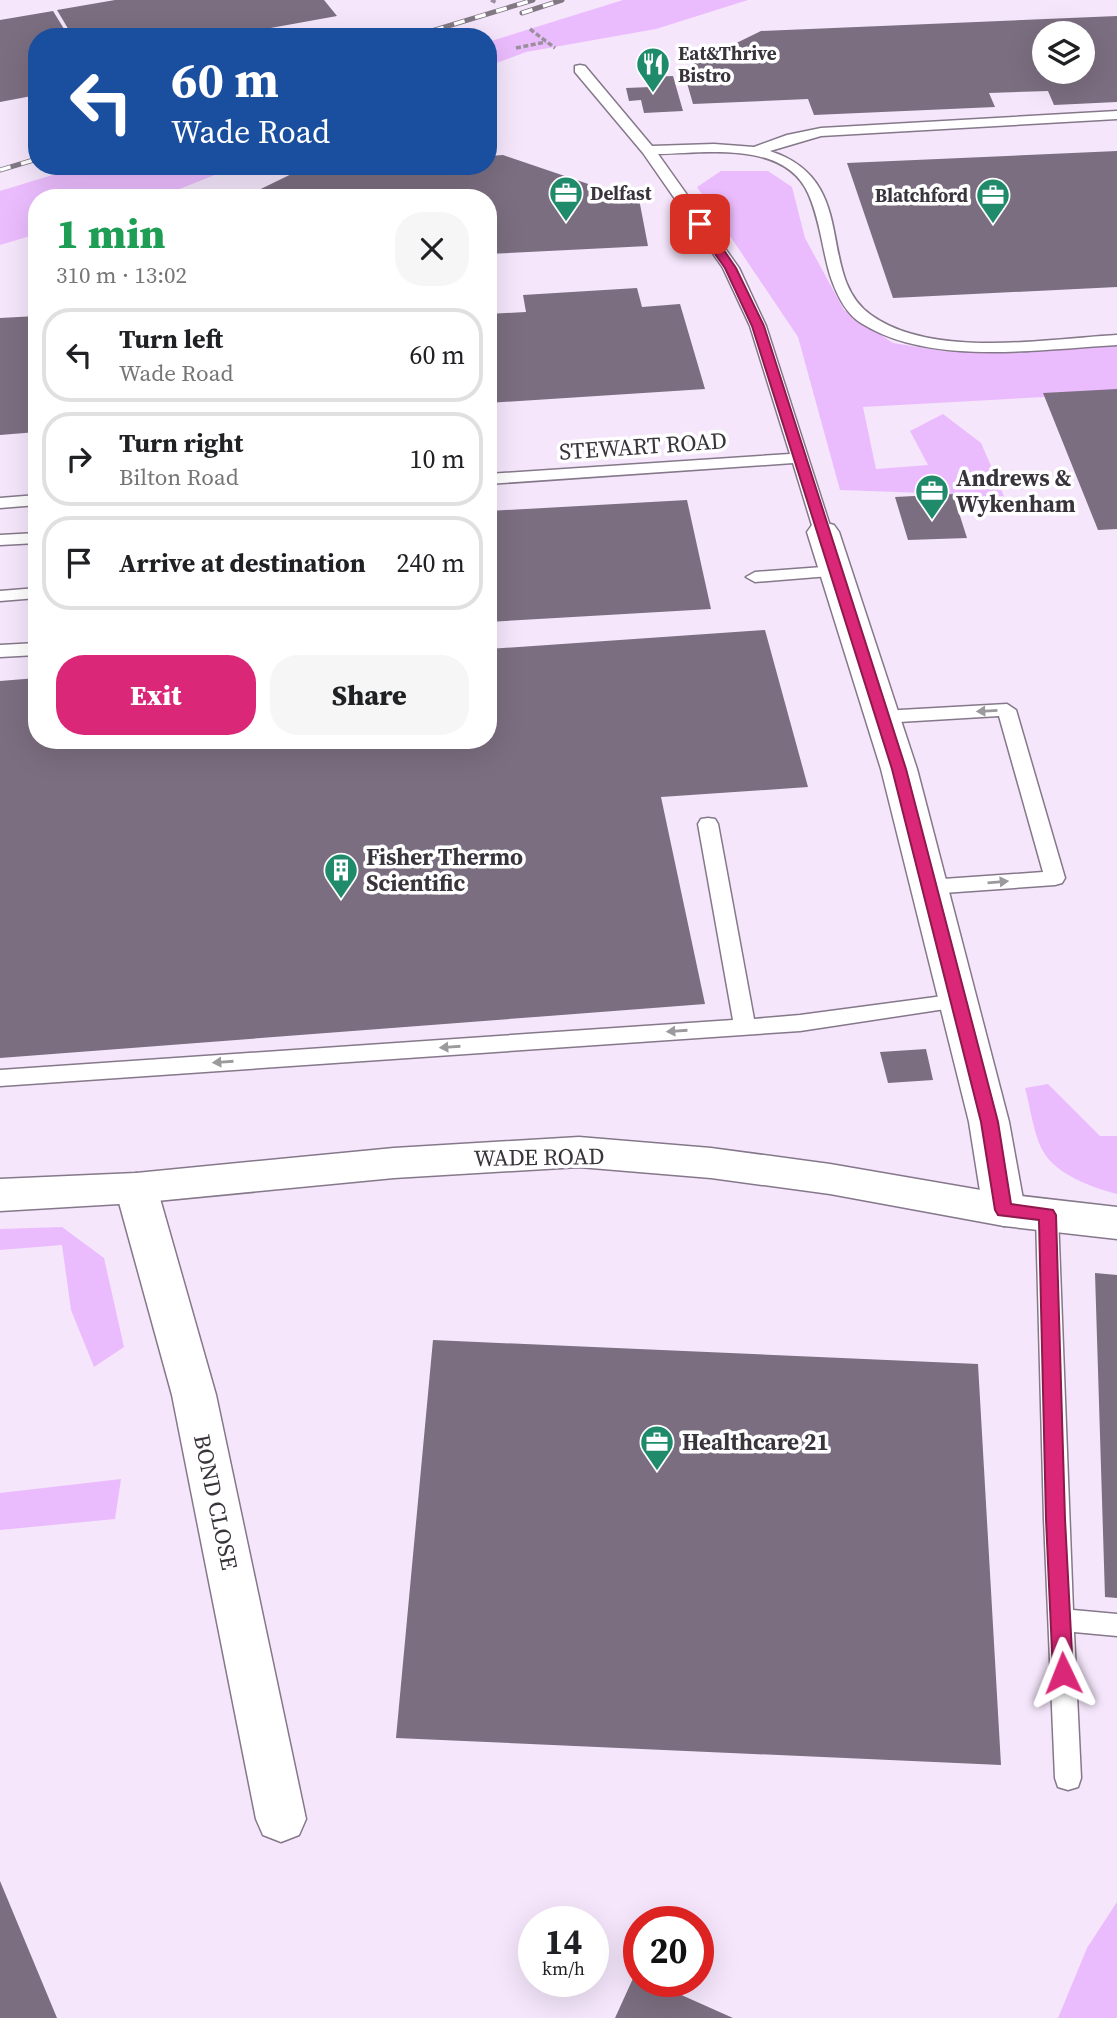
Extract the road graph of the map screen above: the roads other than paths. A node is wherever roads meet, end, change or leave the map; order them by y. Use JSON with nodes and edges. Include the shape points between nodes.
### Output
{"nodes":[{"id":1,"x":580,"y":69,"type":"dead end"},
{"id":2,"x":1117,"y":115,"type":"edge"},
{"id":3,"x":648,"y":150,"type":"junction"},
{"id":4,"x":757,"y":151,"type":"junction"},
{"id":5,"x":1117,"y":340,"type":"edge"},
{"id":6,"x":800,"y":458,"type":"junction"},
{"id":7,"x":497,"y":478,"type":"edge"},
{"id":8,"x":28,"y":501,"type":"edge"},
{"id":9,"x":0,"y":503,"type":"edge"},
{"id":10,"x":822,"y":532,"type":"joint"},
{"id":11,"x":28,"y":538,"type":"edge"},
{"id":12,"x":0,"y":540,"type":"edge"},
{"id":13,"x":836,"y":571,"type":"junction"},
{"id":14,"x":755,"y":577,"type":"dead end"},
{"id":15,"x":28,"y":594,"type":"edge"},
{"id":16,"x":0,"y":596,"type":"edge"},
{"id":17,"x":28,"y":649,"type":"edge"},
{"id":18,"x":0,"y":651,"type":"edge"},
{"id":19,"x":882,"y":717,"type":"junction"},
{"id":20,"x":708,"y":824,"type":"dead end"},
{"id":21,"x":929,"y":887,"type":"junction"},
{"id":22,"x":958,"y":1001,"type":"junction"},
{"id":23,"x":746,"y":1026,"type":"junction"},
{"id":24,"x":0,"y":1078,"type":"edge"},
{"id":25,"x":136,"y":1188,"type":"junction"},
{"id":26,"x":0,"y":1195,"type":"edge"},
{"id":27,"x":1004,"y":1210,"type":"junction"},
{"id":28,"x":1047,"y":1215,"type":"junction"},
{"id":29,"x":1117,"y":1223,"type":"edge"},
{"id":30,"x":1061,"y":1620,"type":"junction"},
{"id":31,"x":1117,"y":1625,"type":"edge"},
{"id":32,"x":1068,"y":1778,"type":"dead end"},
{"id":33,"x":281,"y":1819,"type":"dead end"}],
"edges":[{"from":1,"to":3,"type":"lane"},
{"from":2,"to":4,"type":"lane","via":[[821,132]]},
{"from":3,"to":4,"type":"lane"},
{"from":3,"to":6,"type":"lane","via":[[731,268],[758,326]]},
{"from":4,"to":5,"type":"lane","via":[[803,174],[813,188],[842,293],[866,319],[898,336],[961,346]]},
{"from":6,"to":7,"type":"lane","name":"STEWART ROAD"},
{"from":6,"to":10,"type":"lane"},
{"from":8,"to":9,"type":"lane"},
{"from":10,"to":13,"type":"street"},
{"from":11,"to":12,"type":"lane"},
{"from":13,"to":14,"type":"lane"},
{"from":13,"to":19,"type":"street"},
{"from":15,"to":16,"type":"lane"},
{"from":17,"to":18,"type":"lane"},
{"from":19,"to":21,"type":"street"},
{"from":21,"to":19,"type":"lane","one_way":true,"via":[[1055,878],[1007,710]]},
{"from":20,"to":23,"type":"lane"},
{"from":21,"to":22,"type":"street"},
{"from":22,"to":23,"type":"lane"},
{"from":22,"to":27,"type":"street","via":[[989,1122]]},
{"from":23,"to":24,"type":"lane","one_way":true},
{"from":25,"to":26,"type":"street","name":"WADE ROAD"},
{"from":25,"to":27,"type":"street","name":"WADE ROAD","via":[[394,1163],[579,1152],[750,1168]]},
{"from":25,"to":33,"type":"street","name":"BOND CLOSE","via":[[194,1395]]},
{"from":27,"to":28,"type":"street","name":"WADE ROAD"},
{"from":28,"to":29,"type":"street","name":"WADE ROAD"},
{"from":28,"to":30,"type":"lane"},
{"from":30,"to":31,"type":"lane"},
{"from":30,"to":32,"type":"lane"}]}
